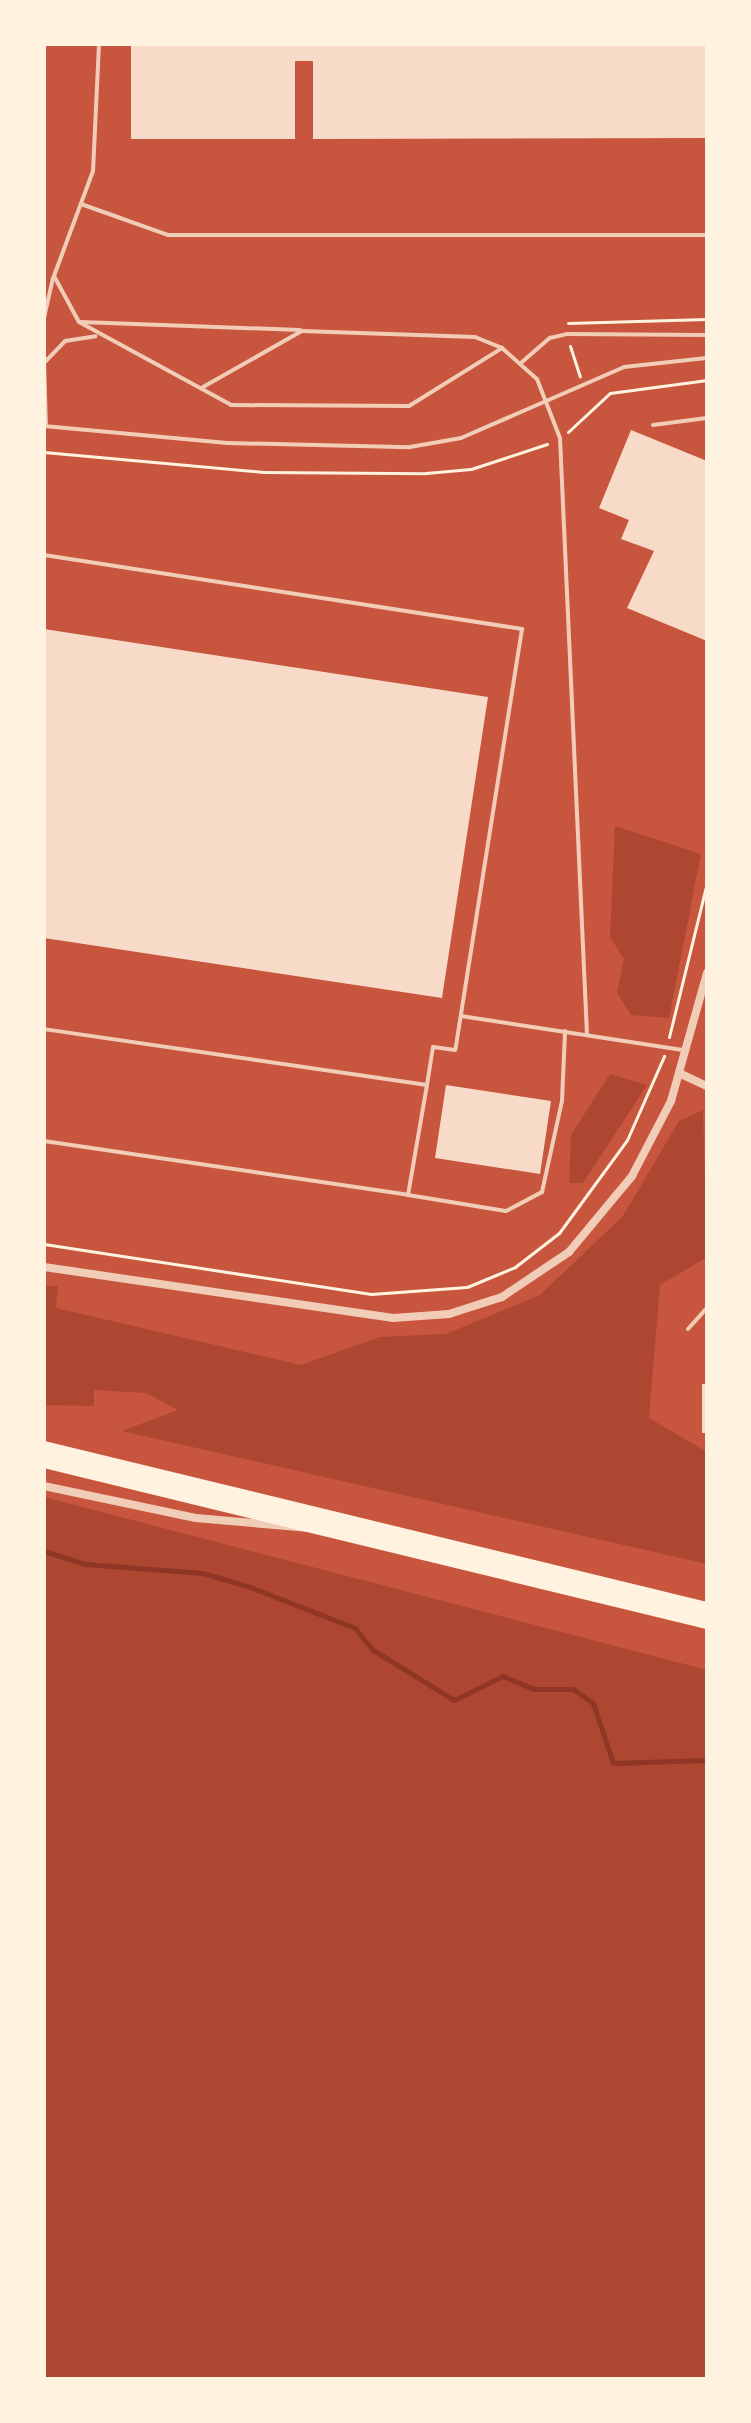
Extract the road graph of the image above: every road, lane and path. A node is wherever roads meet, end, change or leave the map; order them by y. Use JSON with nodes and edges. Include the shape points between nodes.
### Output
{"nodes":[{"id":1,"x":99,"y":44,"type":"edge"},
{"id":2,"x":81,"y":204,"type":"junction"},
{"id":3,"x":707,"y":235,"type":"edge"},
{"id":4,"x":54,"y":276,"type":"junction"},
{"id":5,"x":44,"y":318,"type":"edge"},
{"id":6,"x":79,"y":322,"type":"junction"},
{"id":7,"x":302,"y":331,"type":"junction"},
{"id":8,"x":707,"y":335,"type":"edge"},
{"id":9,"x":97,"y":336,"type":"junction"},
{"id":10,"x":44,"y":339,"type":"edge"},
{"id":11,"x":502,"y":348,"type":"junction"},
{"id":12,"x":707,"y":358,"type":"edge"},
{"id":13,"x":522,"y":362,"type":"junction"},
{"id":14,"x":44,"y":363,"type":"edge"},
{"id":15,"x":203,"y":387,"type":"junction"},
{"id":16,"x":547,"y":396,"type":"junction"},
{"id":17,"x":707,"y":418,"type":"edge"},
{"id":18,"x":653,"y":425,"type":"dead end"},
{"id":19,"x":45,"y":426,"type":"edge"},
{"id":20,"x":44,"y":555,"type":"edge"},
{"id":21,"x":707,"y":882,"type":"edge"},
{"id":22,"x":707,"y":973,"type":"edge"},
{"id":23,"x":461,"y":1016,"type":"junction"},
{"id":24,"x":44,"y":1029,"type":"edge"},
{"id":25,"x":565,"y":1031,"type":"junction"},
{"id":26,"x":587,"y":1034,"type":"junction"},
{"id":27,"x":667,"y":1047,"type":"junction"},
{"id":28,"x":688,"y":1050,"type":"junction"},
{"id":29,"x":681,"y":1074,"type":"junction"},
{"id":30,"x":427,"y":1085,"type":"junction"},
{"id":31,"x":707,"y":1086,"type":"edge"},
{"id":32,"x":44,"y":1141,"type":"edge"},
{"id":33,"x":408,"y":1195,"type":"junction"},
{"id":34,"x":44,"y":1244,"type":"edge"},
{"id":35,"x":44,"y":1267,"type":"edge"},
{"id":36,"x":707,"y":1308,"type":"edge"},
{"id":37,"x":688,"y":1329,"type":"dead end"},
{"id":38,"x":44,"y":1448,"type":"edge"},
{"id":39,"x":44,"y":1461,"type":"edge"},
{"id":40,"x":44,"y":1486,"type":"edge"},
{"id":41,"x":317,"y":1527,"type":"junction"},
{"id":42,"x":707,"y":1609,"type":"edge"},
{"id":43,"x":707,"y":1622,"type":"edge"}],
"edges":[{"from":1,"to":2,"type":"lane","via":[[98,145]]},
{"from":2,"to":3,"type":"lane","via":[[168,235]]},
{"from":2,"to":4,"type":"lane"},
{"from":4,"to":5,"type":"lane"},
{"from":4,"to":6,"type":"lane"},
{"from":6,"to":7,"type":"lane"},
{"from":6,"to":9,"type":"lane"},
{"from":7,"to":11,"type":"lane","via":[[453,334]]},
{"from":7,"to":15,"type":"lane"},
{"from":8,"to":13,"type":"lane","via":[[567,334],[550,338]]},
{"from":9,"to":14,"type":"lane","via":[[65,341]]},
{"from":9,"to":15,"type":"lane"},
{"from":10,"to":14,"type":"lane"},
{"from":11,"to":13,"type":"lane"},
{"from":11,"to":15,"type":"lane","via":[[409,406],[231,405]]},
{"from":12,"to":16,"type":"lane","via":[[624,367]]},
{"from":13,"to":16,"type":"lane"},
{"from":14,"to":19,"type":"lane"},
{"from":16,"to":19,"type":"lane","via":[[461,438],[410,447],[227,443]]},
{"from":16,"to":26,"type":"lane","via":[[560,438]]},
{"from":17,"to":18,"type":"lane"},
{"from":20,"to":23,"type":"lane","via":[[522,629]]},
{"from":21,"to":27,"type":"path"},
{"from":22,"to":28,"type":"street"},
{"from":23,"to":25,"type":"lane"},
{"from":23,"to":30,"type":"lane","via":[[455,1050],[433,1047]]},
{"from":24,"to":30,"type":"lane"},
{"from":25,"to":26,"type":"lane"},
{"from":25,"to":33,"type":"lane","via":[[562,1101],[542,1192],[517,1210]]},
{"from":26,"to":27,"type":"lane"},
{"from":27,"to":28,"type":"lane"},
{"from":27,"to":34,"type":"path","via":[[641,1116],[576,1214],[540,1251],[467,1287],[371,1294]]},
{"from":28,"to":29,"type":"street"},
{"from":29,"to":31,"type":"street"},
{"from":29,"to":35,"type":"street","via":[[648,1149],[590,1230],[544,1273],[477,1307],[393,1318]]},
{"from":30,"to":33,"type":"lane"},
{"from":32,"to":33,"type":"lane"},
{"from":36,"to":37,"type":"lane"},
{"from":38,"to":42,"type":"highway"},
{"from":39,"to":41,"type":"highway"},
{"from":40,"to":41,"type":"street","via":[[259,1528]]},
{"from":41,"to":43,"type":"highway"}]}
